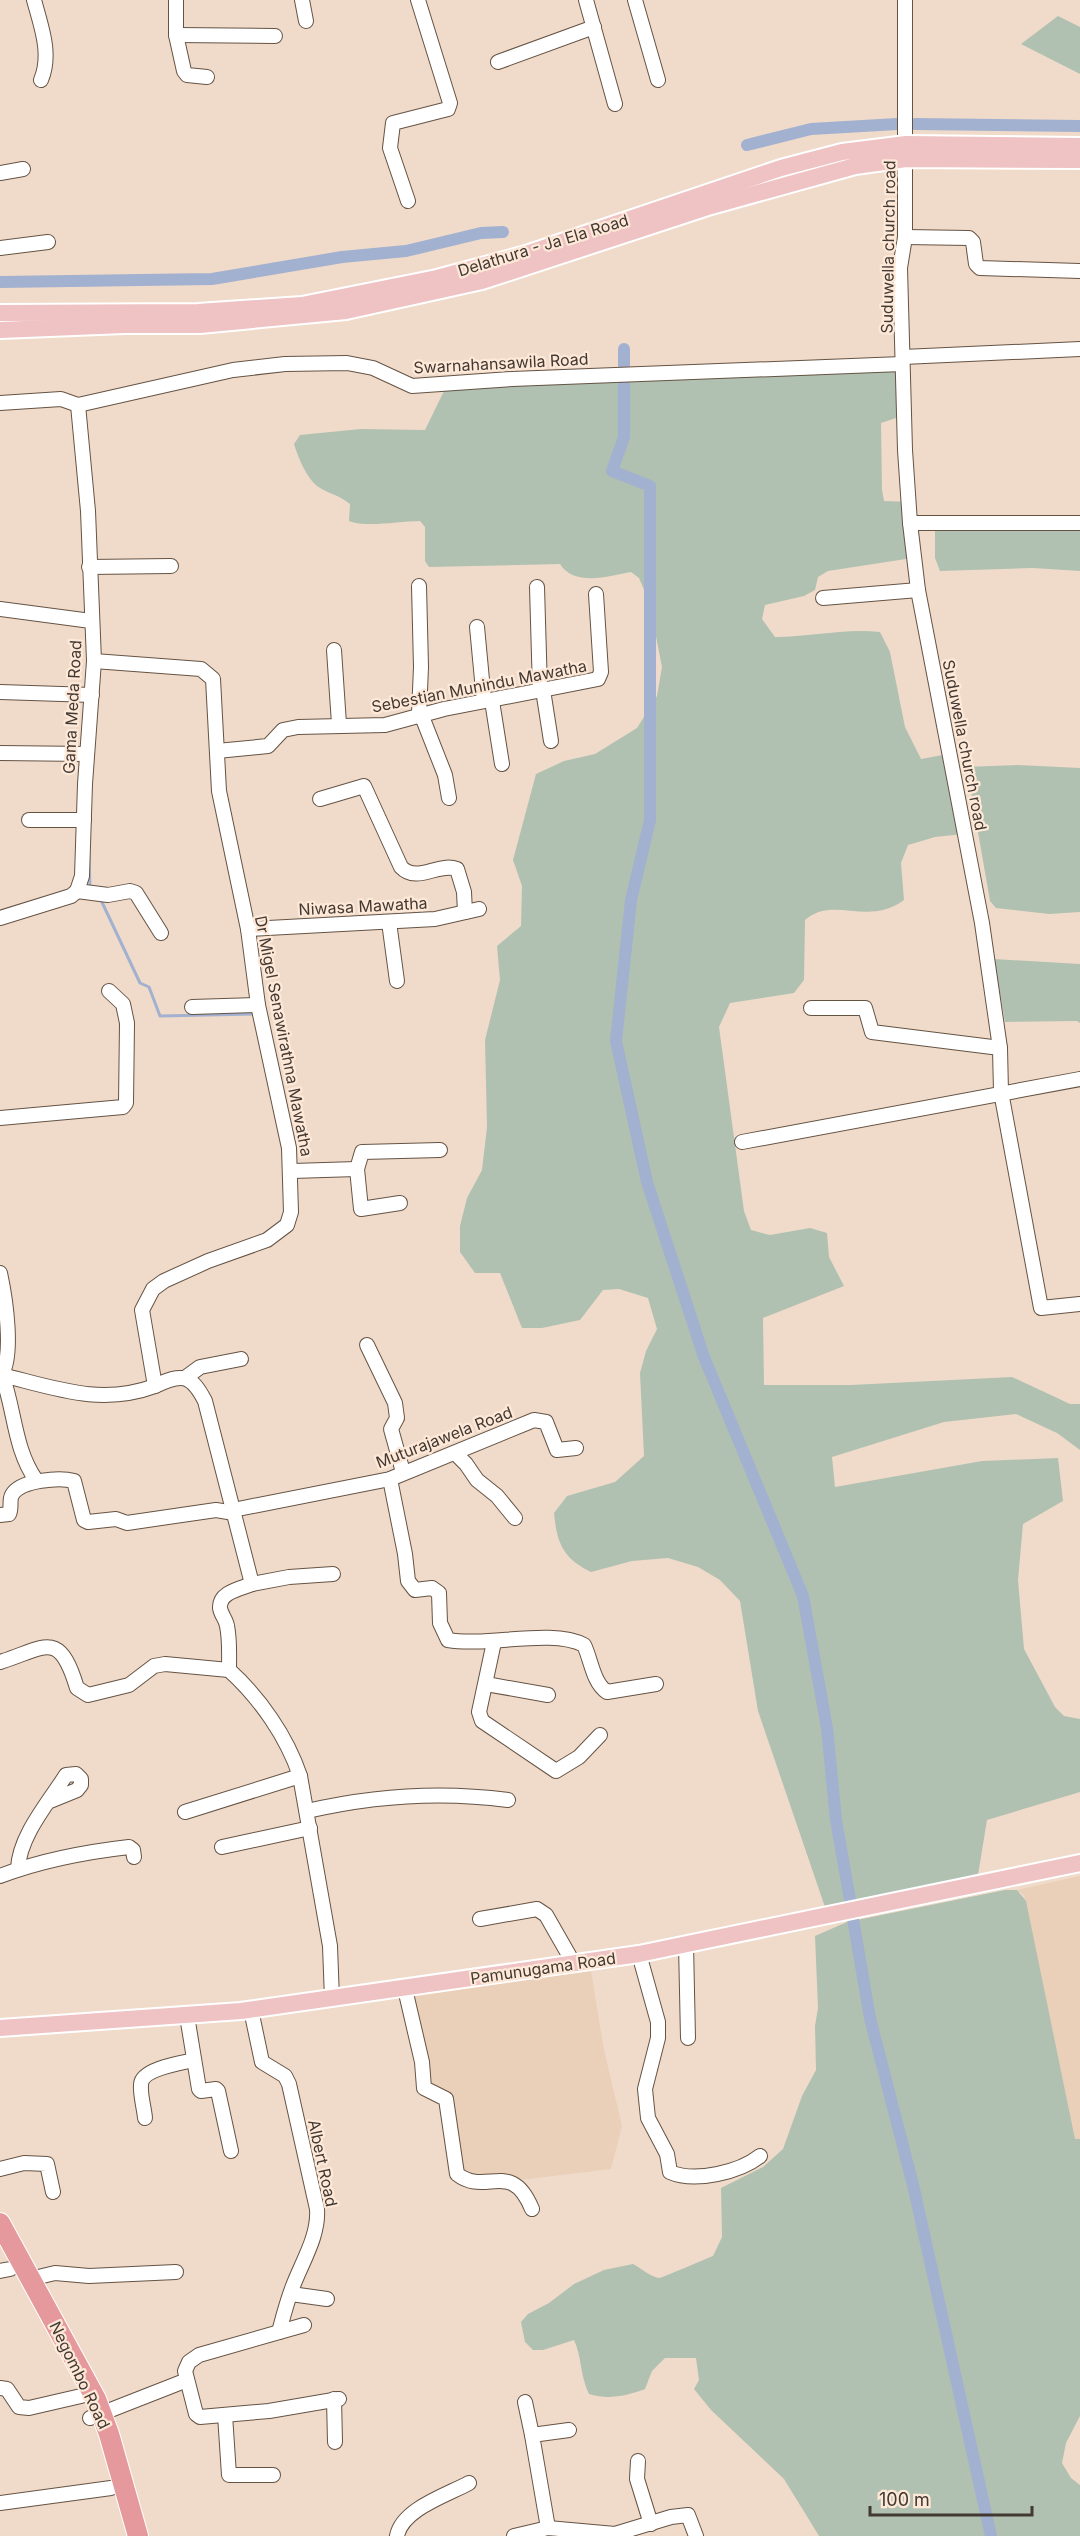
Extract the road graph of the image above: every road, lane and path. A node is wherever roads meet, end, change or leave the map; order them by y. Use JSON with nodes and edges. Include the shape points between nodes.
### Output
{"nodes":[{"id":1,"x":34,"y":0,"type":"edge"},
{"id":2,"x":176,"y":0,"type":"edge"},
{"id":3,"x":302,"y":0,"type":"edge"},
{"id":4,"x":418,"y":0,"type":"edge"},
{"id":5,"x":586,"y":0,"type":"edge"},
{"id":6,"x":635,"y":0,"type":"edge"},
{"id":7,"x":905,"y":0,"type":"edge"},
{"id":8,"x":306,"y":21,"type":"dead end"},
{"id":9,"x":594,"y":27,"type":"junction"},
{"id":10,"x":176,"y":35,"type":"junction"},
{"id":11,"x":275,"y":36,"type":"dead end"},
{"id":12,"x":498,"y":62,"type":"dead end"},
{"id":13,"x":207,"y":77,"type":"dead end"},
{"id":14,"x":41,"y":80,"type":"dead end"},
{"id":15,"x":658,"y":80,"type":"dead end"},
{"id":16,"x":615,"y":104,"type":"dead end"},
{"id":17,"x":1080,"y":146,"type":"edge"},
{"id":18,"x":906,"y":152,"type":"junction"},
{"id":19,"x":1080,"y":160,"type":"edge"},
{"id":20,"x":23,"y":169,"type":"dead end"},
{"id":21,"x":0,"y":173,"type":"edge"},
{"id":22,"x":408,"y":201,"type":"dead end"},
{"id":23,"x":905,"y":237,"type":"junction"},
{"id":24,"x":48,"y":242,"type":"dead end"},
{"id":25,"x":0,"y":248,"type":"edge"},
{"id":26,"x":1080,"y":271,"type":"edge"},
{"id":27,"x":0,"y":313,"type":"edge"},
{"id":28,"x":0,"y":330,"type":"edge"},
{"id":29,"x":1080,"y":349,"type":"edge"},
{"id":30,"x":902,"y":360,"type":"junction"},
{"id":31,"x":0,"y":403,"type":"edge"},
{"id":32,"x":76,"y":405,"type":"junction"},
{"id":33,"x":910,"y":523,"type":"junction"},
{"id":34,"x":1080,"y":523,"type":"edge"},
{"id":35,"x":171,"y":566,"type":"dead end"},
{"id":36,"x":89,"y":567,"type":"junction"},
{"id":37,"x":419,"y":586,"type":"dead end"},
{"id":38,"x":537,"y":586,"type":"dead end"},
{"id":39,"x":918,"y":590,"type":"junction"},
{"id":40,"x":596,"y":594,"type":"dead end"},
{"id":41,"x":823,"y":598,"type":"dead end"},
{"id":42,"x":0,"y":609,"type":"edge"},
{"id":43,"x":92,"y":621,"type":"junction"},
{"id":44,"x":477,"y":627,"type":"dead end"},
{"id":45,"x":334,"y":650,"type":"dead end"},
{"id":46,"x":94,"y":661,"type":"junction"},
{"id":47,"x":541,"y":690,"type":"junction"},
{"id":48,"x":0,"y":692,"type":"edge"},
{"id":49,"x":92,"y":695,"type":"junction"},
{"id":50,"x":488,"y":701,"type":"junction"},
{"id":51,"x":420,"y":714,"type":"junction"},
{"id":52,"x":339,"y":724,"type":"junction"},
{"id":53,"x":551,"y":741,"type":"dead end"},
{"id":54,"x":217,"y":751,"type":"junction"},
{"id":55,"x":0,"y":753,"type":"edge"},
{"id":56,"x":87,"y":754,"type":"junction"},
{"id":57,"x":502,"y":764,"type":"dead end"},
{"id":58,"x":449,"y":798,"type":"dead end"},
{"id":59,"x":320,"y":799,"type":"dead end"},
{"id":60,"x":28,"y":820,"type":"dead end"},
{"id":61,"x":84,"y":820,"type":"junction"},
{"id":62,"x":77,"y":891,"type":"junction"},
{"id":63,"x":479,"y":909,"type":"dead end"},
{"id":64,"x":465,"y":912,"type":"junction"},
{"id":65,"x":0,"y":918,"type":"edge"},
{"id":66,"x":389,"y":922,"type":"junction"},
{"id":67,"x":248,"y":929,"type":"junction"},
{"id":68,"x":161,"y":933,"type":"dead end"},
{"id":69,"x":397,"y":981,"type":"dead end"},
{"id":70,"x":109,"y":991,"type":"dead end"},
{"id":71,"x":258,"y":1005,"type":"junction"},
{"id":72,"x":192,"y":1007,"type":"dead end"},
{"id":73,"x":812,"y":1008,"type":"dead end"},
{"id":74,"x":1000,"y":1048,"type":"junction"},
{"id":75,"x":1080,"y":1079,"type":"edge"},
{"id":76,"x":1001,"y":1092,"type":"junction"},
{"id":77,"x":0,"y":1118,"type":"edge"},
{"id":78,"x":742,"y":1143,"type":"dead end"},
{"id":79,"x":440,"y":1150,"type":"dead end"},
{"id":80,"x":357,"y":1168,"type":"junction"},
{"id":81,"x":292,"y":1171,"type":"junction"},
{"id":82,"x":400,"y":1203,"type":"dead end"},
{"id":83,"x":0,"y":1273,"type":"edge"},
{"id":84,"x":1080,"y":1304,"type":"edge"},
{"id":85,"x":366,"y":1346,"type":"dead end"},
{"id":86,"x":242,"y":1359,"type":"dead end"},
{"id":87,"x":1,"y":1376,"type":"edge"},
{"id":88,"x":185,"y":1378,"type":"junction"},
{"id":89,"x":155,"y":1386,"type":"junction"},
{"id":90,"x":576,"y":1448,"type":"dead end"},
{"id":91,"x":455,"y":1453,"type":"junction"},
{"id":92,"x":403,"y":1472,"type":"junction"},
{"id":93,"x":390,"y":1479,"type":"junction"},
{"id":94,"x":36,"y":1480,"type":"junction"},
{"id":95,"x":233,"y":1512,"type":"junction"},
{"id":96,"x":0,"y":1515,"type":"edge"},
{"id":97,"x":515,"y":1518,"type":"dead end"},
{"id":98,"x":333,"y":1574,"type":"dead end"},
{"id":99,"x":252,"y":1584,"type":"junction"},
{"id":100,"x":494,"y":1642,"type":"junction"},
{"id":101,"x":0,"y":1662,"type":"edge"},
{"id":102,"x":229,"y":1670,"type":"junction"},
{"id":103,"x":486,"y":1684,"type":"junction"},
{"id":104,"x":656,"y":1684,"type":"dead end"},
{"id":105,"x":548,"y":1695,"type":"dead end"},
{"id":106,"x":600,"y":1735,"type":"dead end"},
{"id":107,"x":300,"y":1776,"type":"junction"},
{"id":108,"x":508,"y":1800,"type":"dead end"},
{"id":109,"x":50,"y":1801,"type":"dead end"},
{"id":110,"x":307,"y":1811,"type":"junction"},
{"id":111,"x":185,"y":1812,"type":"dead end"},
{"id":112,"x":310,"y":1828,"type":"junction"},
{"id":113,"x":222,"y":1847,"type":"dead end"},
{"id":114,"x":134,"y":1857,"type":"dead end"},
{"id":115,"x":1080,"y":1863,"type":"edge"},
{"id":116,"x":18,"y":1869,"type":"junction"},
{"id":117,"x":0,"y":1876,"type":"edge"},
{"id":118,"x":480,"y":1919,"type":"dead end"},
{"id":119,"x":686,"y":1944,"type":"junction"},
{"id":120,"x":639,"y":1954,"type":"junction"},
{"id":121,"x":574,"y":1964,"type":"junction"},
{"id":122,"x":405,"y":1989,"type":"junction"},
{"id":123,"x":332,"y":2000,"type":"junction"},
{"id":124,"x":251,"y":2010,"type":"junction"},
{"id":125,"x":187,"y":2016,"type":"junction"},
{"id":126,"x":0,"y":2028,"type":"edge"},
{"id":127,"x":688,"y":2037,"type":"dead end"},
{"id":128,"x":194,"y":2060,"type":"junction"},
{"id":129,"x":145,"y":2118,"type":"dead end"},
{"id":130,"x":231,"y":2151,"type":"dead end"},
{"id":131,"x":760,"y":2156,"type":"dead end"},
{"id":132,"x":0,"y":2169,"type":"edge"},
{"id":133,"x":53,"y":2192,"type":"dead end"},
{"id":134,"x":532,"y":2210,"type":"dead end"},
{"id":135,"x":0,"y":2223,"type":"edge"},
{"id":136,"x":0,"y":2250,"type":"edge"},
{"id":137,"x":5,"y":2270,"type":"edge"},
{"id":138,"x":176,"y":2272,"type":"dead end"},
{"id":139,"x":30,"y":2278,"type":"junction"},
{"id":140,"x":291,"y":2294,"type":"junction"},
{"id":141,"x":327,"y":2299,"type":"dead end"},
{"id":142,"x":304,"y":2325,"type":"dead end"},
{"id":143,"x":279,"y":2332,"type":"junction"},
{"id":144,"x":187,"y":2380,"type":"junction"},
{"id":145,"x":0,"y":2388,"type":"edge"},
{"id":146,"x":81,"y":2396,"type":"junction"},
{"id":147,"x":525,"y":2402,"type":"dead end"},
{"id":148,"x":225,"y":2415,"type":"junction"},
{"id":149,"x":96,"y":2416,"type":"junction"},
{"id":150,"x":569,"y":2430,"type":"dead end"},
{"id":151,"x":532,"y":2435,"type":"junction"},
{"id":152,"x":335,"y":2442,"type":"dead end"},
{"id":153,"x":638,"y":2461,"type":"dead end"},
{"id":154,"x":273,"y":2475,"type":"dead end"},
{"id":155,"x":469,"y":2483,"type":"dead end"},
{"id":156,"x":111,"y":2488,"type":"junction"},
{"id":157,"x":0,"y":2503,"type":"edge"},
{"id":158,"x":651,"y":2524,"type":"junction"},
{"id":159,"x":548,"y":2528,"type":"junction"},
{"id":160,"x":126,"y":2536,"type":"edge"},
{"id":161,"x":138,"y":2536,"type":"edge"},
{"id":162,"x":397,"y":2536,"type":"edge"},
{"id":163,"x":514,"y":2536,"type":"edge"},
{"id":164,"x":696,"y":2536,"type":"edge"}],
"edges":[{"from":1,"to":14,"type":"street","via":[[46,66]]},
{"from":2,"to":10,"type":"street"},
{"from":3,"to":8,"type":"street"},
{"from":4,"to":22,"type":"street","via":[[450,103],[448,109],[440,112],[393,123],[390,148]]},
{"from":5,"to":9,"type":"street"},
{"from":6,"to":15,"type":"street"},
{"from":7,"to":18,"type":"street","name":"Suduwella church road"},
{"from":9,"to":12,"type":"street"},
{"from":9,"to":16,"type":"street"},
{"from":10,"to":11,"type":"street"},
{"from":10,"to":13,"type":"street","via":[[183,71]]},
{"from":17,"to":18,"type":"main road","name":"Delathura - Ja Ela Road"},
{"from":18,"to":19,"type":"main road","name":"Delathura - Ja Ela Road"},
{"from":18,"to":23,"type":"street","name":"Suduwella church road"},
{"from":18,"to":27,"type":"main road","name":"Delathura - Ja Ela Road","via":[[842,152],[822,157],[514,257],[437,278],[302,305],[198,312]]},
{"from":18,"to":28,"type":"main road","name":"Delathura - Ja Ela Road","via":[[711,206],[482,281],[346,311],[200,326]]},
{"from":20,"to":21,"type":"street"},
{"from":23,"to":26,"type":"street","via":[[969,238],[980,268]]},
{"from":23,"to":30,"type":"street","name":"Suduwella church road","via":[[900,268]]},
{"from":24,"to":25,"type":"street"},
{"from":29,"to":30,"type":"street","name":"Swarnahansawila Road"},
{"from":30,"to":32,"type":"street","name":"Swarnahansawila Road","via":[[412,386],[373,368],[347,363],[285,364],[204,376]]},
{"from":30,"to":33,"type":"street","name":"Suduwella church road"},
{"from":31,"to":32,"type":"street","via":[[61,399]]},
{"from":32,"to":36,"type":"street","name":"Gama Meda Road","via":[[85,463]]},
{"from":33,"to":34,"type":"street"},
{"from":33,"to":39,"type":"street","name":"Suduwella church road"},
{"from":35,"to":36,"type":"street"},
{"from":36,"to":43,"type":"street","name":"Gama Meda Road"},
{"from":37,"to":51,"type":"street"},
{"from":38,"to":47,"type":"street"},
{"from":39,"to":41,"type":"street"},
{"from":39,"to":74,"type":"street","name":"Suduwella church road","via":[[982,923]]},
{"from":40,"to":47,"type":"street","name":"Sebestian Munindu Mawatha","via":[[600,677]]},
{"from":42,"to":43,"type":"street"},
{"from":43,"to":46,"type":"street","name":"Gama Meda Road"},
{"from":44,"to":50,"type":"street"},
{"from":45,"to":52,"type":"street"},
{"from":46,"to":49,"type":"street","name":"Gama Meda Road"},
{"from":46,"to":54,"type":"street","name":"Dr Migel Senawirathna Mawatha","via":[[201,669],[213,679]]},
{"from":47,"to":50,"type":"street","name":"Sebestian Munindu Mawatha"},
{"from":47,"to":53,"type":"street"},
{"from":48,"to":49,"type":"street"},
{"from":49,"to":56,"type":"street","name":"Gama Meda Road"},
{"from":50,"to":51,"type":"street","name":"Sebestian Munindu Mawatha"},
{"from":50,"to":57,"type":"street"},
{"from":51,"to":52,"type":"street","name":"Sebestian Munindu Mawatha","via":[[385,725]]},
{"from":51,"to":58,"type":"street","via":[[445,775]]},
{"from":52,"to":54,"type":"street","name":"Sebestian Munindu Mawatha","via":[[283,730],[267,746]]},
{"from":54,"to":67,"type":"street","name":"Dr Migel Senawirathna Mawatha","via":[[225,830]]},
{"from":55,"to":56,"type":"street"},
{"from":56,"to":61,"type":"street","name":"Gama Meda Road"},
{"from":59,"to":64,"type":"street","via":[[364,786],[401,867],[413,874],[450,866],[457,869]]},
{"from":60,"to":61,"type":"street"},
{"from":61,"to":62,"type":"street","name":"Gama Meda Road","via":[[82,876]]},
{"from":62,"to":65,"type":"street"},
{"from":62,"to":68,"type":"street","via":[[136,893]]},
{"from":63,"to":64,"type":"street","name":"Niwasa Mawatha"},
{"from":64,"to":66,"type":"street","name":"Niwasa Mawatha","via":[[435,919]]},
{"from":66,"to":67,"type":"street","name":"Niwasa Mawatha"},
{"from":66,"to":69,"type":"street"},
{"from":67,"to":71,"type":"street","name":"Dr Migel Senawirathna Mawatha"},
{"from":70,"to":77,"type":"street","via":[[123,1005],[127,1023],[123,1107]]},
{"from":71,"to":72,"type":"street"},
{"from":71,"to":81,"type":"street","name":"Dr Migel Senawirathna Mawatha"},
{"from":73,"to":74,"type":"street","via":[[865,1008],[872,1032]]},
{"from":74,"to":76,"type":"street","name":"Suduwella church road"},
{"from":75,"to":76,"type":"street"},
{"from":76,"to":78,"type":"street"},
{"from":76,"to":84,"type":"street","name":"Suduwella church road","via":[[1041,1308]]},
{"from":79,"to":80,"type":"street","via":[[362,1152]]},
{"from":80,"to":81,"type":"street"},
{"from":80,"to":82,"type":"street","via":[[361,1209]]},
{"from":81,"to":89,"type":"street","name":"Dr Migel Senawirathna Mawatha","via":[[291,1212],[281,1231],[164,1281],[145,1301],[142,1322]]},
{"from":83,"to":87,"type":"street","via":[[7,1322]]},
{"from":85,"to":92,"type":"street","via":[[394,1403],[397,1418],[392,1429]]},
{"from":86,"to":88,"type":"street","via":[[200,1367]]},
{"from":87,"to":89,"type":"street","via":[[98,1397]]},
{"from":87,"to":94,"type":"street","via":[[10,1397],[21,1452]]},
{"from":88,"to":89,"type":"street"},
{"from":88,"to":95,"type":"street","via":[[196,1384],[206,1401]]},
{"from":90,"to":91,"type":"street","name":"Muturajawela Road","via":[[557,1450],[546,1422],[534,1420]]},
{"from":91,"to":92,"type":"street","name":"Muturajawela Road"},
{"from":91,"to":97,"type":"street"},
{"from":92,"to":93,"type":"street","name":"Muturajawela Road"},
{"from":93,"to":95,"type":"street","name":"Muturajawela Road"},
{"from":93,"to":100,"type":"street","via":[[411,1587],[432,1588],[439,1593],[440,1623],[448,1640]]},
{"from":94,"to":95,"type":"street","name":"Muturajawela Road","via":[[74,1481],[84,1520],[88,1522],[116,1519],[127,1524],[216,1510]]},
{"from":94,"to":96,"type":"street","via":[[15,1492],[9,1514]]},
{"from":95,"to":99,"type":"street"},
{"from":98,"to":99,"type":"street"},
{"from":99,"to":102,"type":"street","via":[[228,1593],[221,1600],[220,1612],[228,1633]]},
{"from":100,"to":103,"type":"street"},
{"from":100,"to":104,"type":"street","via":[[557,1638],[576,1641],[584,1645],[595,1675],[607,1692]]},
{"from":101,"to":102,"type":"street","via":[[39,1647],[57,1650],[71,1668],[77,1688],[88,1695],[129,1685],[154,1666]]},
{"from":102,"to":107,"type":"street","via":[[249,1688],[273,1723]]},
{"from":103,"to":105,"type":"street"},
{"from":103,"to":106,"type":"street","via":[[479,1712],[482,1721],[552,1770],[565,1768]]},
{"from":107,"to":110,"type":"street"},
{"from":107,"to":111,"type":"street"},
{"from":108,"to":110,"type":"street","via":[[385,1798]]},
{"from":109,"to":116,"type":"street","via":[[28,1838]]},
{"from":110,"to":112,"type":"street"},
{"from":112,"to":113,"type":"street"},
{"from":112,"to":123,"type":"street","via":[[330,1946]]},
{"from":114,"to":116,"type":"street","via":[[129,1847],[73,1854]]},
{"from":115,"to":119,"type":"main road","name":"Pamunugama Road"},
{"from":116,"to":117,"type":"street"},
{"from":118,"to":121,"type":"street","via":[[537,1909],[546,1915]]},
{"from":119,"to":120,"type":"main road","name":"Pamunugama Road"},
{"from":119,"to":127,"type":"street"},
{"from":120,"to":121,"type":"main road","name":"Pamunugama Road"},
{"from":120,"to":131,"type":"street","via":[[658,2022],[658,2038],[645,2090],[648,2118],[667,2154],[670,2172],[693,2176],[716,2173],[750,2164]]},
{"from":121,"to":122,"type":"main road","name":"Pamunugama Road"},
{"from":122,"to":123,"type":"main road","name":"Pamunugama Road"},
{"from":122,"to":134,"type":"street","via":[[424,2088],[446,2099],[457,2174],[473,2181],[511,2183],[525,2194]]},
{"from":123,"to":124,"type":"main road","name":"Pamunugama Road"},
{"from":124,"to":125,"type":"main road","name":"Pamunugama Road"},
{"from":124,"to":140,"type":"street","name":"Albert Road","via":[[262,2062],[285,2076],[289,2084],[317,2210],[310,2247]]},
{"from":125,"to":126,"type":"main road","name":"Pamunugama Road"},
{"from":125,"to":128,"type":"street"},
{"from":128,"to":129,"type":"street","via":[[144,2076],[141,2082]]},
{"from":128,"to":130,"type":"street","via":[[199,2089],[218,2091]]},
{"from":132,"to":133,"type":"street","via":[[24,2163],[47,2164]]},
{"from":135,"to":139,"type":"highway","name":"Negombo Road"},
{"from":136,"to":137,"type":"highway","name":"Negombo Road"},
{"from":137,"to":146,"type":"highway","name":"Negombo Road","via":[[57,2346]]},
{"from":138,"to":139,"type":"street","via":[[89,2276],[55,2273]]},
{"from":139,"to":149,"type":"highway","name":"Negombo Road","via":[[72,2352]]},
{"from":140,"to":141,"type":"street"},
{"from":140,"to":143,"type":"street","name":"Albert Road"},
{"from":142,"to":143,"type":"street"},
{"from":143,"to":144,"type":"street","via":[[199,2355],[187,2366]]},
{"from":144,"to":148,"type":"street","via":[[197,2416]]},
{"from":144,"to":149,"type":"street"},
{"from":145,"to":146,"type":"street","via":[[7,2389],[19,2407],[28,2408]]},
{"from":146,"to":149,"type":"highway","name":"Negombo Road"},
{"from":147,"to":151,"type":"street"},
{"from":148,"to":152,"type":"street","via":[[337,2399]]},
{"from":148,"to":154,"type":"street","via":[[229,2475]]},
{"from":149,"to":156,"type":"highway","name":"Negombo Road"},
{"from":149,"to":161,"type":"highway","name":"Negombo Road"},
{"from":150,"to":151,"type":"street"},
{"from":151,"to":159,"type":"street"},
{"from":153,"to":158,"type":"street","via":[[637,2479]]},
{"from":155,"to":162,"type":"street","via":[[420,2508],[399,2527]]},
{"from":156,"to":157,"type":"street"},
{"from":156,"to":160,"type":"highway","name":"Negombo Road"},
{"from":158,"to":159,"type":"street","via":[[615,2534]]},
{"from":158,"to":164,"type":"street","via":[[688,2516]]},
{"from":159,"to":163,"type":"street"}]}
